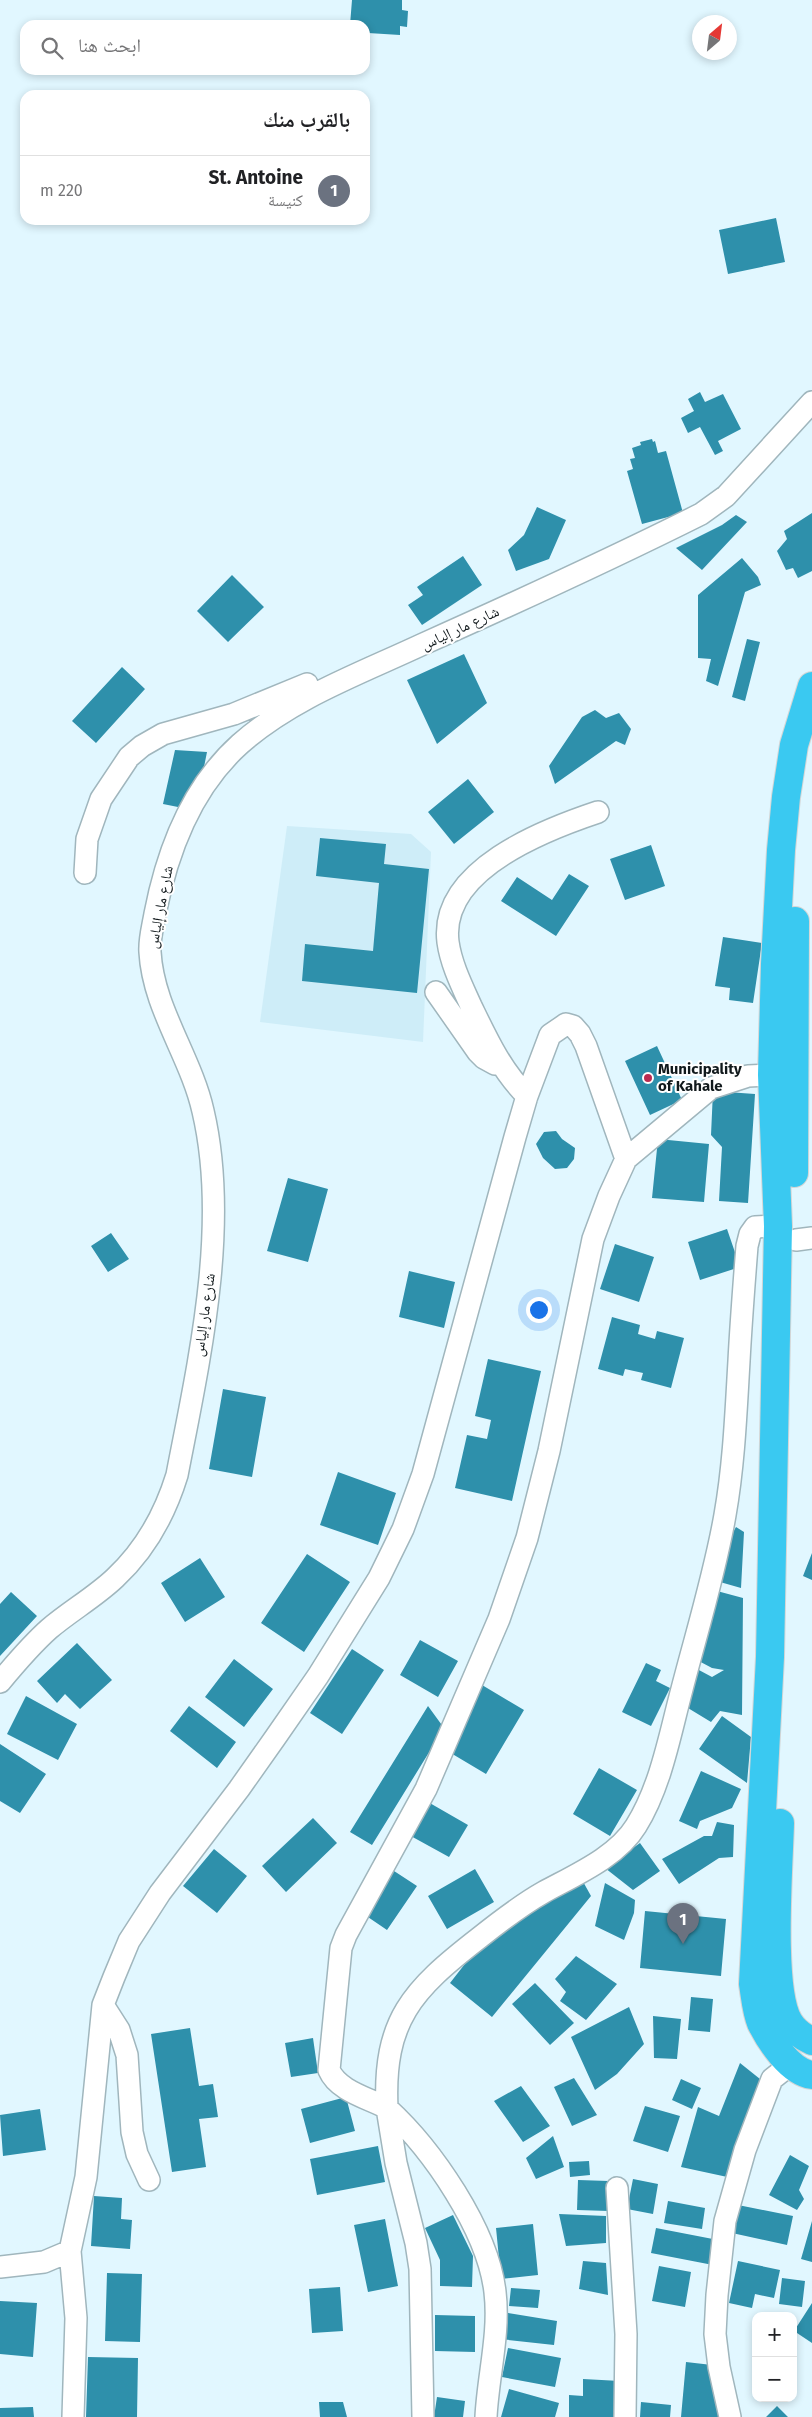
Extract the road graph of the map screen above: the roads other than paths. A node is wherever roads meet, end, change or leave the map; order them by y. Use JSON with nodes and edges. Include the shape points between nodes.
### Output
{"nodes":[{"id":1,"x":812,"y":402,"type":"edge"},
{"id":2,"x":351,"y":676,"type":"junction"},
{"id":3,"x":812,"y":686,"type":"edge"},
{"id":4,"x":812,"y":737,"type":"edge"},
{"id":5,"x":598,"y":812,"type":"dead end"},
{"id":6,"x":85,"y":873,"type":"dead end"},
{"id":7,"x":436,"y":992,"type":"dead end"},
{"id":8,"x":803,"y":1014,"type":"edge"},
{"id":9,"x":502,"y":1067,"type":"junction"},
{"id":10,"x":772,"y":1075,"type":"junction"},
{"id":11,"x":527,"y":1096,"type":"junction"},
{"id":12,"x":626,"y":1158,"type":"junction"},
{"id":13,"x":795,"y":1234,"type":"edge"},
{"id":14,"x":0,"y":1682,"type":"edge"},
{"id":15,"x":103,"y":2005,"type":"junction"},
{"id":16,"x":812,"y":2041,"type":"edge"},
{"id":17,"x":802,"y":2070,"type":"edge"},
{"id":18,"x":387,"y":2108,"type":"junction"},
{"id":19,"x":149,"y":2180,"type":"dead end"},
{"id":20,"x":617,"y":2188,"type":"dead end"},
{"id":21,"x":70,"y":2251,"type":"junction"},
{"id":22,"x":0,"y":2267,"type":"edge"},
{"id":23,"x":74,"y":2417,"type":"edge"},
{"id":24,"x":422,"y":2417,"type":"edge"},
{"id":25,"x":486,"y":2417,"type":"edge"},
{"id":26,"x":625,"y":2417,"type":"edge"},
{"id":27,"x":730,"y":2417,"type":"edge"}],
"edges":[{"from":1,"to":2,"type":"street","name":"شارع مار إلياس","via":[[726,496],[701,514]]},
{"from":2,"to":6,"type":"street","via":[[348,673],[333,674],[234,714],[146,742],[129,757],[101,799],[87,840]]},
{"from":2,"to":14,"type":"street","name":"شارع مار إلياس","via":[[290,707],[239,745],[216,770],[193,804],[172,849],[161,884],[150,950],[160,997],[203,1106],[212,1166],[213,1212],[209,1287],[177,1475],[161,1518],[130,1561],[115,1578],[49,1629]]},
{"from":3,"to":10,"type":"highway","via":[[794,745],[786,797]]},
{"from":4,"to":8,"type":"highway","via":[[805,761],[797,837]]},
{"from":5,"to":9,"type":"street","via":[[562,824],[505,853],[467,885],[453,909],[448,941],[452,958],[465,993]]},
{"from":7,"to":9,"type":"street","via":[[484,1058]]},
{"from":8,"to":13,"type":"highway"},
{"from":9,"to":11,"type":"street"},
{"from":10,"to":12,"type":"street","via":[[748,1076],[711,1088]]},
{"from":10,"to":13,"type":"highway"},
{"from":11,"to":12,"type":"street","via":[[550,1035],[566,1024],[573,1026],[586,1046]]},
{"from":11,"to":15,"type":"street","via":[[431,1448],[403,1529],[379,1578],[318,1676],[147,1912],[129,1942]]},
{"from":12,"to":18,"type":"street","via":[[594,1239],[539,1492],[499,1619],[426,1789],[351,1924],[342,1948],[329,2070],[339,2085]]},
{"from":13,"to":16,"type":"highway","via":[[787,1408],[778,1967],[780,1994],[788,2022]]},
{"from":13,"to":17,"type":"highway","via":[[753,1984],[760,2021],[772,2041]]},
{"from":13,"to":18,"type":"street","via":[[754,1227],[750,1234],[726,1513],[673,1722],[646,1808],[622,1844],[504,1918],[438,1970],[421,1988],[399,2023],[389,2049]]},
{"from":15,"to":19,"type":"street","via":[[118,2030],[127,2055],[132,2132],[137,2154]]},
{"from":15,"to":21,"type":"street","via":[[86,2177]]},
{"from":17,"to":27,"type":"street","via":[[772,2079],[745,2150],[726,2221],[715,2334],[718,2367]]},
{"from":18,"to":24,"type":"street","via":[[420,2270]]},
{"from":18,"to":25,"type":"street","via":[[415,2136],[438,2166],[469,2216],[488,2258],[496,2292],[496,2315]]},
{"from":20,"to":26,"type":"street","via":[[626,2334]]},
{"from":21,"to":22,"type":"street","via":[[44,2262]]},
{"from":21,"to":23,"type":"street","via":[[76,2318]]}]}
